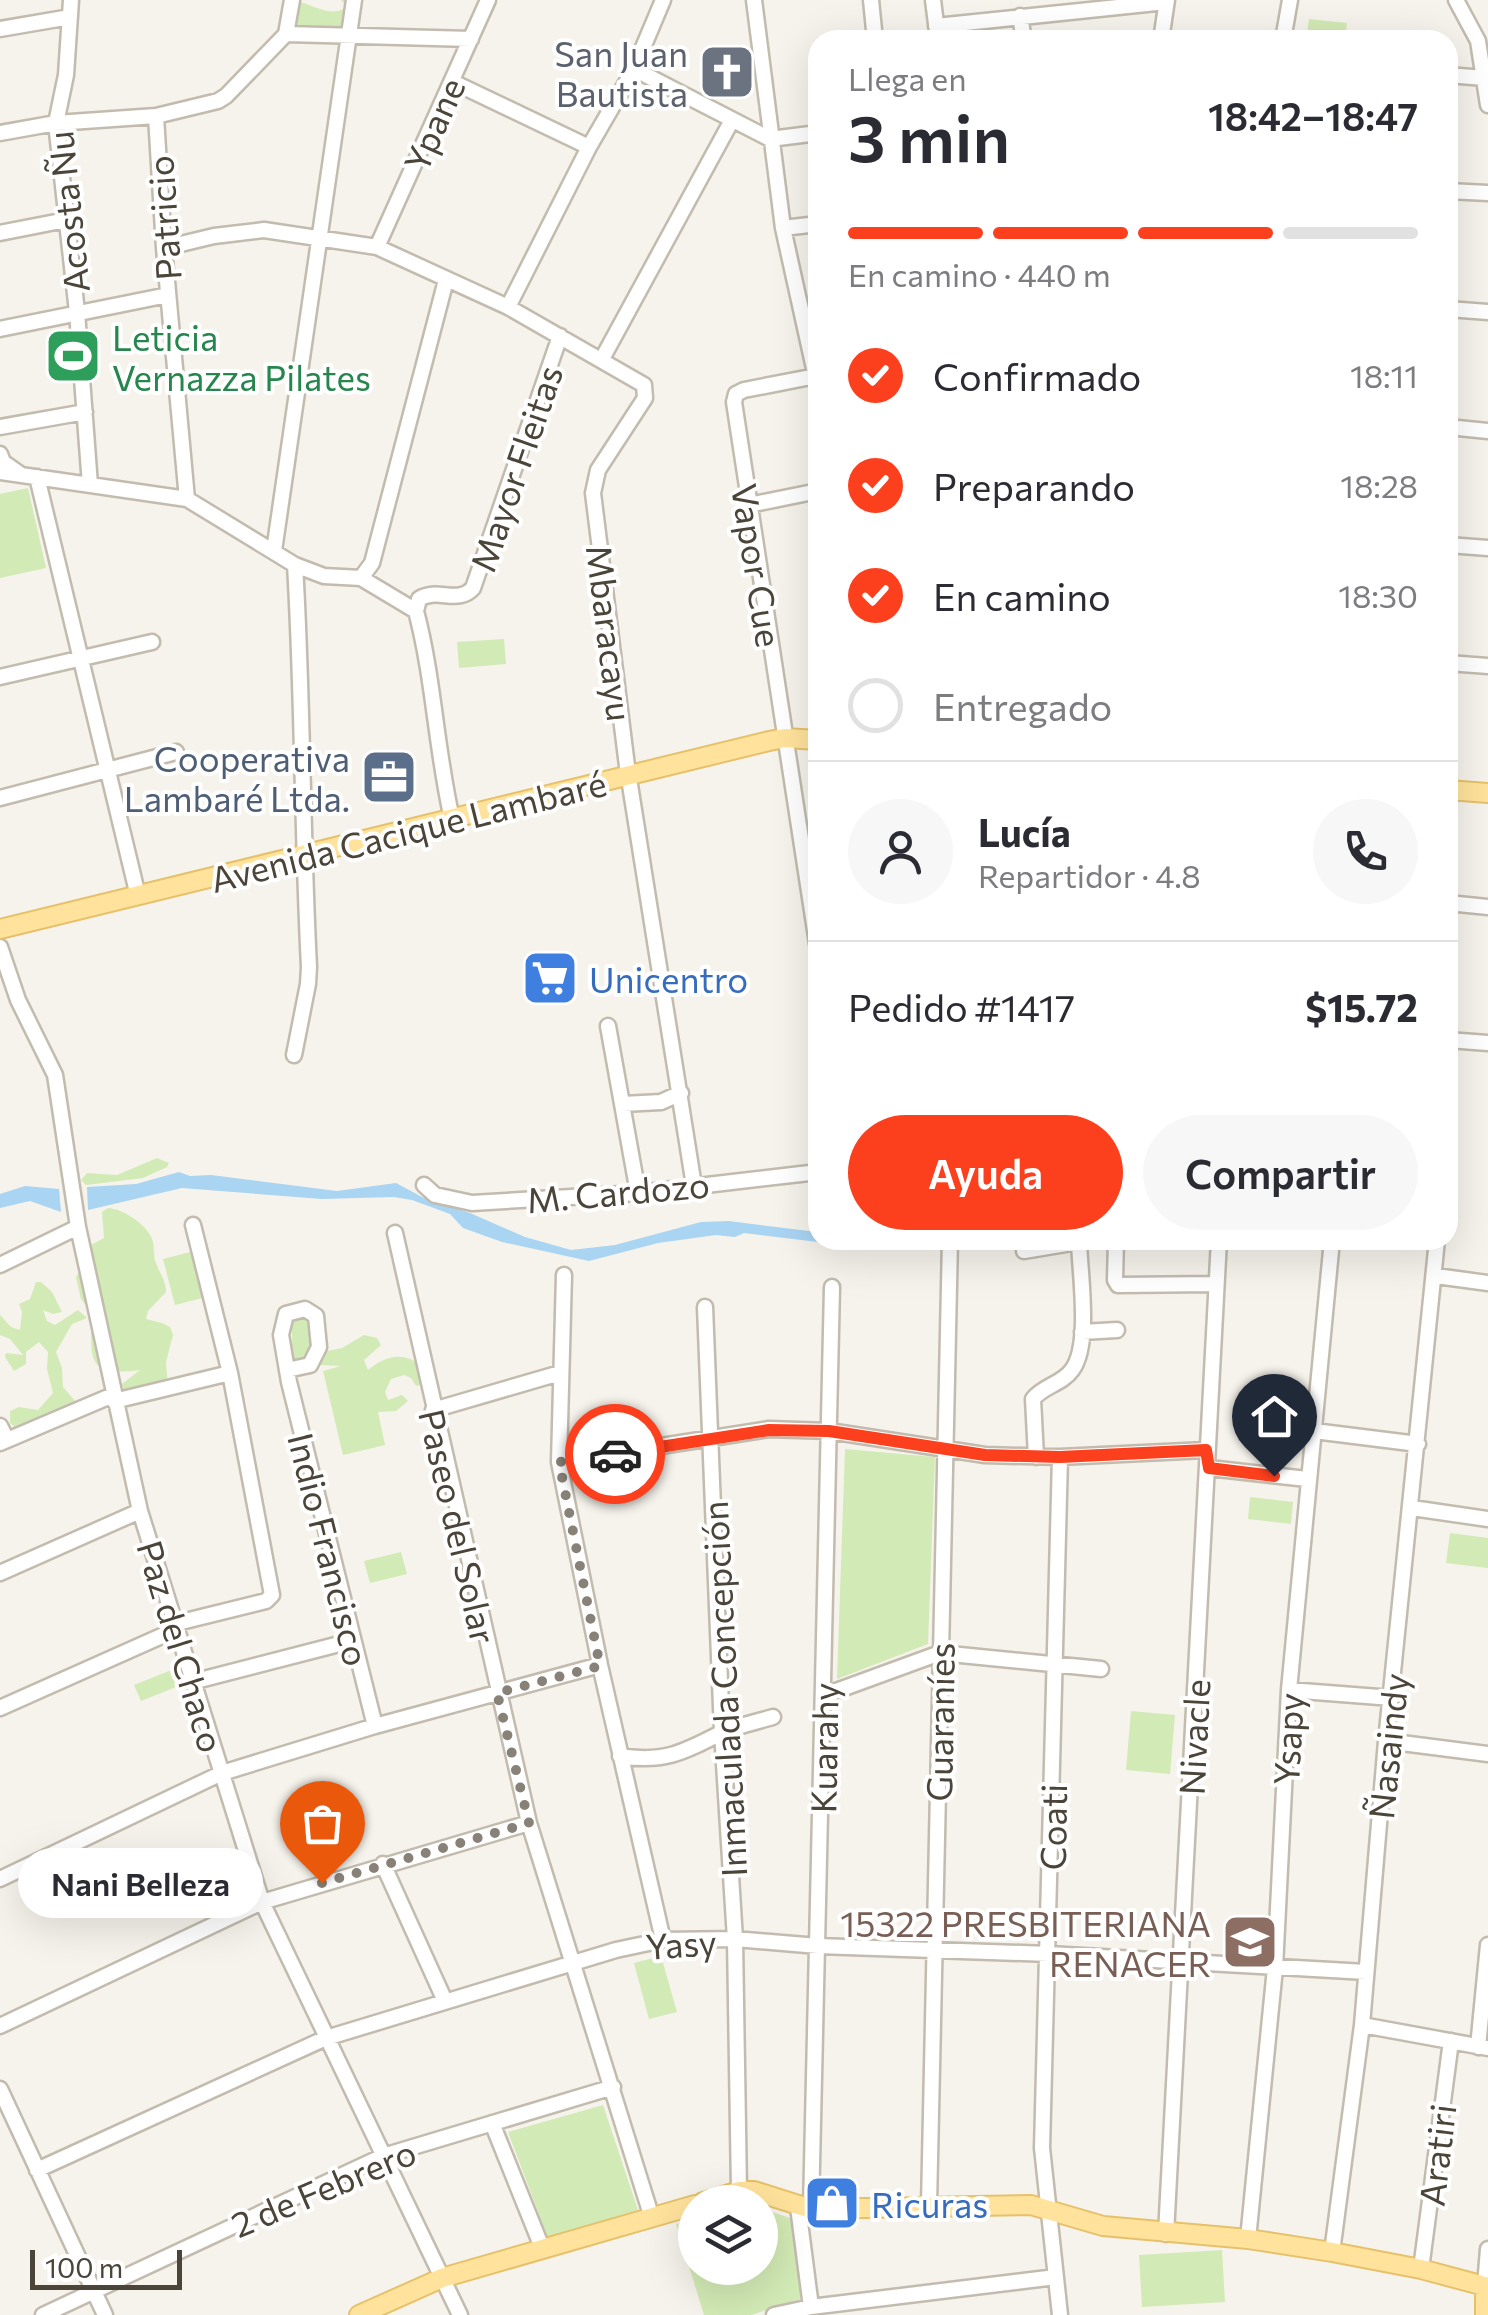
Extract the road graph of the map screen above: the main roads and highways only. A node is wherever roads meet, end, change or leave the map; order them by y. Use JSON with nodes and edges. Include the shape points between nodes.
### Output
{"nodes":[{"id":1,"x":808,"y":733,"type":"edge"},
{"id":2,"x":784,"y":734,"type":"junction"},
{"id":3,"x":808,"y":738,"type":"edge"},
{"id":4,"x":1458,"y":780,"type":"edge"},
{"id":5,"x":1488,"y":782,"type":"edge"},
{"id":6,"x":1458,"y":791,"type":"edge"},
{"id":7,"x":1488,"y":793,"type":"edge"},
{"id":8,"x":138,"y":891,"type":"junction"},
{"id":9,"x":0,"y":920,"type":"edge"},
{"id":10,"x":0,"y":930,"type":"edge"},
{"id":11,"x":778,"y":2199,"type":"edge"},
{"id":12,"x":678,"y":2210,"type":"edge"},
{"id":13,"x":1486,"y":2286,"type":"edge"},
{"id":14,"x":360,"y":2315,"type":"edge"},
{"id":15,"x":1486,"y":2315,"type":"edge"}],
"edges":[{"from":1,"to":2,"type":"main road","name":"Avenida Cacique Lambaré"},
{"from":2,"to":3,"type":"main road","name":"Avenida Cacique Lambaré"},
{"from":2,"to":8,"type":"main road","name":"Avenida Cacique Lambaré"},
{"from":4,"to":5,"type":"main road"},
{"from":6,"to":7,"type":"main road"},
{"from":8,"to":9,"type":"main road","name":"Avenida Cacique Lambaré"},
{"from":8,"to":10,"type":"main road","name":"Avenida Cacique Lambaré"},
{"from":11,"to":13,"type":"main road","via":[[805,2208],[1031,2204],[1103,2226],[1332,2252]]},
{"from":12,"to":14,"type":"main road","via":[[442,2278]]},
{"from":13,"to":15,"type":"main road"}]}
